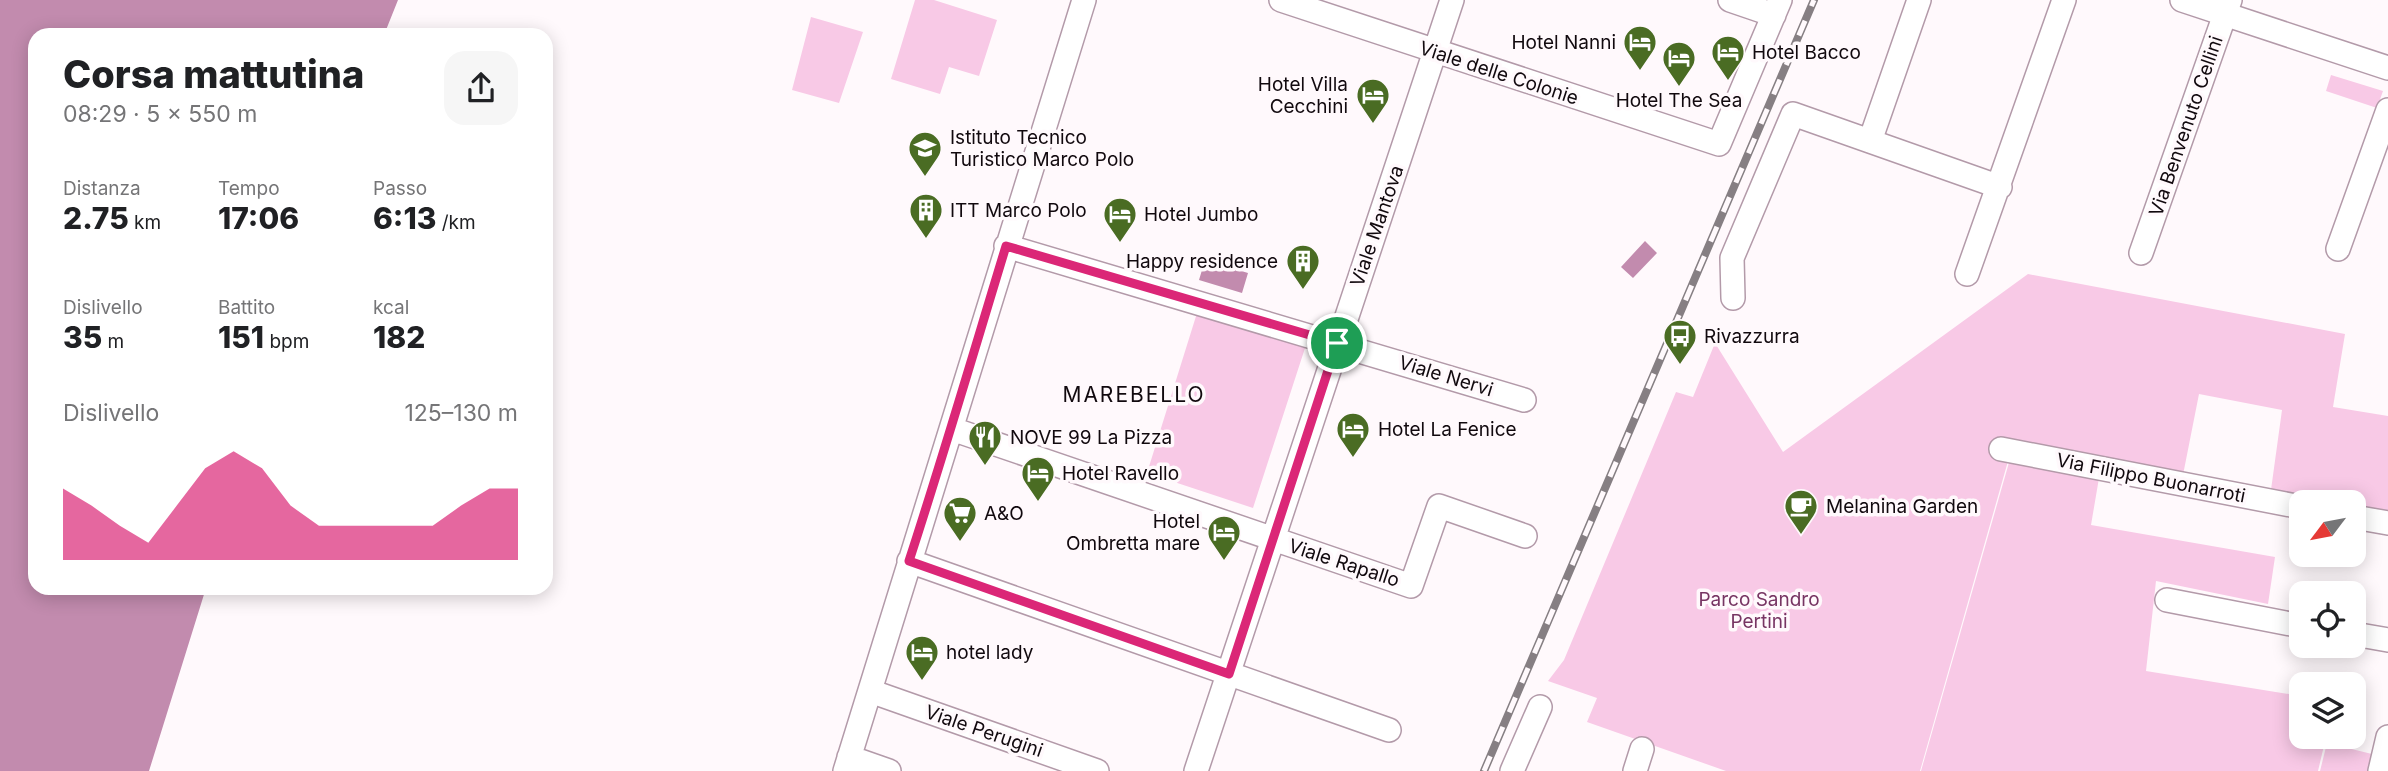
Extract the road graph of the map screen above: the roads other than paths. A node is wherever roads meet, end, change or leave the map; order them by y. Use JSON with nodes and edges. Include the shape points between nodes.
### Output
{"nodes":[{"id":1,"x":1084,"y":0,"type":"edge"},
{"id":2,"x":1281,"y":0,"type":"edge"},
{"id":3,"x":1452,"y":0,"type":"edge"},
{"id":4,"x":1730,"y":0,"type":"edge"},
{"id":5,"x":1919,"y":0,"type":"edge"},
{"id":6,"x":2064,"y":0,"type":"edge"},
{"id":7,"x":2182,"y":0,"type":"edge"},
{"id":8,"x":1777,"y":7,"type":"edge"},
{"id":9,"x":2228,"y":7,"type":"edge"},
{"id":10,"x":1435,"y":52,"type":"junction"},
{"id":11,"x":2388,"y":68,"type":"edge"},
{"id":12,"x":2388,"y":110,"type":"edge"},
{"id":13,"x":1870,"y":141,"type":"junction"},
{"id":14,"x":2000,"y":187,"type":"junction"},
{"id":15,"x":1006,"y":246,"type":"junction"},
{"id":16,"x":2338,"y":248,"type":"dead end"},
{"id":17,"x":2141,"y":253,"type":"dead end"},
{"id":18,"x":1968,"y":274,"type":"dead end"},
{"id":19,"x":1733,"y":298,"type":"dead end"},
{"id":20,"x":1337,"y":343,"type":"junction"},
{"id":21,"x":1524,"y":400,"type":"dead end"},
{"id":22,"x":953,"y":429,"type":"junction"},
{"id":23,"x":2001,"y":449,"type":"dead end"},
{"id":24,"x":2289,"y":505,"type":"edge"},
{"id":25,"x":2366,"y":519,"type":"edge"},
{"id":26,"x":2388,"y":523,"type":"edge"},
{"id":27,"x":1525,"y":536,"type":"dead end"},
{"id":28,"x":1273,"y":540,"type":"junction"},
{"id":29,"x":909,"y":561,"type":"junction"},
{"id":30,"x":2167,"y":600,"type":"dead end"},
{"id":31,"x":2289,"y":624,"type":"edge"},
{"id":32,"x":2366,"y":636,"type":"edge"},
{"id":33,"x":2388,"y":640,"type":"edge"},
{"id":34,"x":1229,"y":674,"type":"junction"},
{"id":35,"x":870,"y":691,"type":"junction"},
{"id":36,"x":1539,"y":706,"type":"dead end"},
{"id":37,"x":1389,"y":730,"type":"dead end"},
{"id":38,"x":2388,"y":737,"type":"edge"},
{"id":39,"x":1643,"y":749,"type":"dead end"},
{"id":40,"x":847,"y":764,"type":"edge"},
{"id":41,"x":889,"y":771,"type":"edge"},
{"id":42,"x":1097,"y":771,"type":"edge"},
{"id":43,"x":1196,"y":771,"type":"edge"},
{"id":44,"x":1512,"y":771,"type":"edge"},
{"id":45,"x":1635,"y":771,"type":"edge"},
{"id":46,"x":2380,"y":771,"type":"edge"}],
"edges":[{"from":1,"to":15,"type":"street"},
{"from":2,"to":10,"type":"street","name":"Viale delle Colonie"},
{"from":3,"to":10,"type":"street","name":"Viale Mantova"},
{"from":4,"to":8,"type":"street"},
{"from":5,"to":13,"type":"street"},
{"from":6,"to":14,"type":"street"},
{"from":7,"to":9,"type":"street"},
{"from":8,"to":10,"type":"street","name":"Viale delle Colonie","via":[[1719,144]]},
{"from":9,"to":11,"type":"street"},
{"from":9,"to":17,"type":"street","name":"Via Benvenuto Cellini"},
{"from":10,"to":20,"type":"street","name":"Viale Mantova"},
{"from":12,"to":16,"type":"street"},
{"from":13,"to":14,"type":"street"},
{"from":13,"to":19,"type":"street","via":[[1793,114],[1732,258]]},
{"from":14,"to":18,"type":"street"},
{"from":15,"to":20,"type":"street","name":"Viale Nervi"},
{"from":15,"to":22,"type":"street"},
{"from":20,"to":21,"type":"street","name":"Viale Nervi"},
{"from":20,"to":28,"type":"street","name":"Viale Mantova"},
{"from":22,"to":28,"type":"street","name":"Viale Rapallo"},
{"from":22,"to":29,"type":"street"},
{"from":23,"to":24,"type":"street","name":"Via Filippo Buonarroti"},
{"from":25,"to":26,"type":"street"},
{"from":27,"to":28,"type":"street","name":"Viale Rapallo","via":[[1439,506],[1410,586]]},
{"from":28,"to":34,"type":"street","name":"Viale Mantova"},
{"from":29,"to":34,"type":"street"},
{"from":29,"to":35,"type":"street"},
{"from":30,"to":31,"type":"street"},
{"from":32,"to":33,"type":"street"},
{"from":34,"to":37,"type":"street"},
{"from":34,"to":43,"type":"street","name":"Viale Mantova"},
{"from":35,"to":40,"type":"street"},
{"from":35,"to":42,"type":"street","name":"Viale Perugini"},
{"from":36,"to":44,"type":"street"},
{"from":38,"to":46,"type":"street"},
{"from":39,"to":45,"type":"street"},
{"from":40,"to":41,"type":"street"}]}
